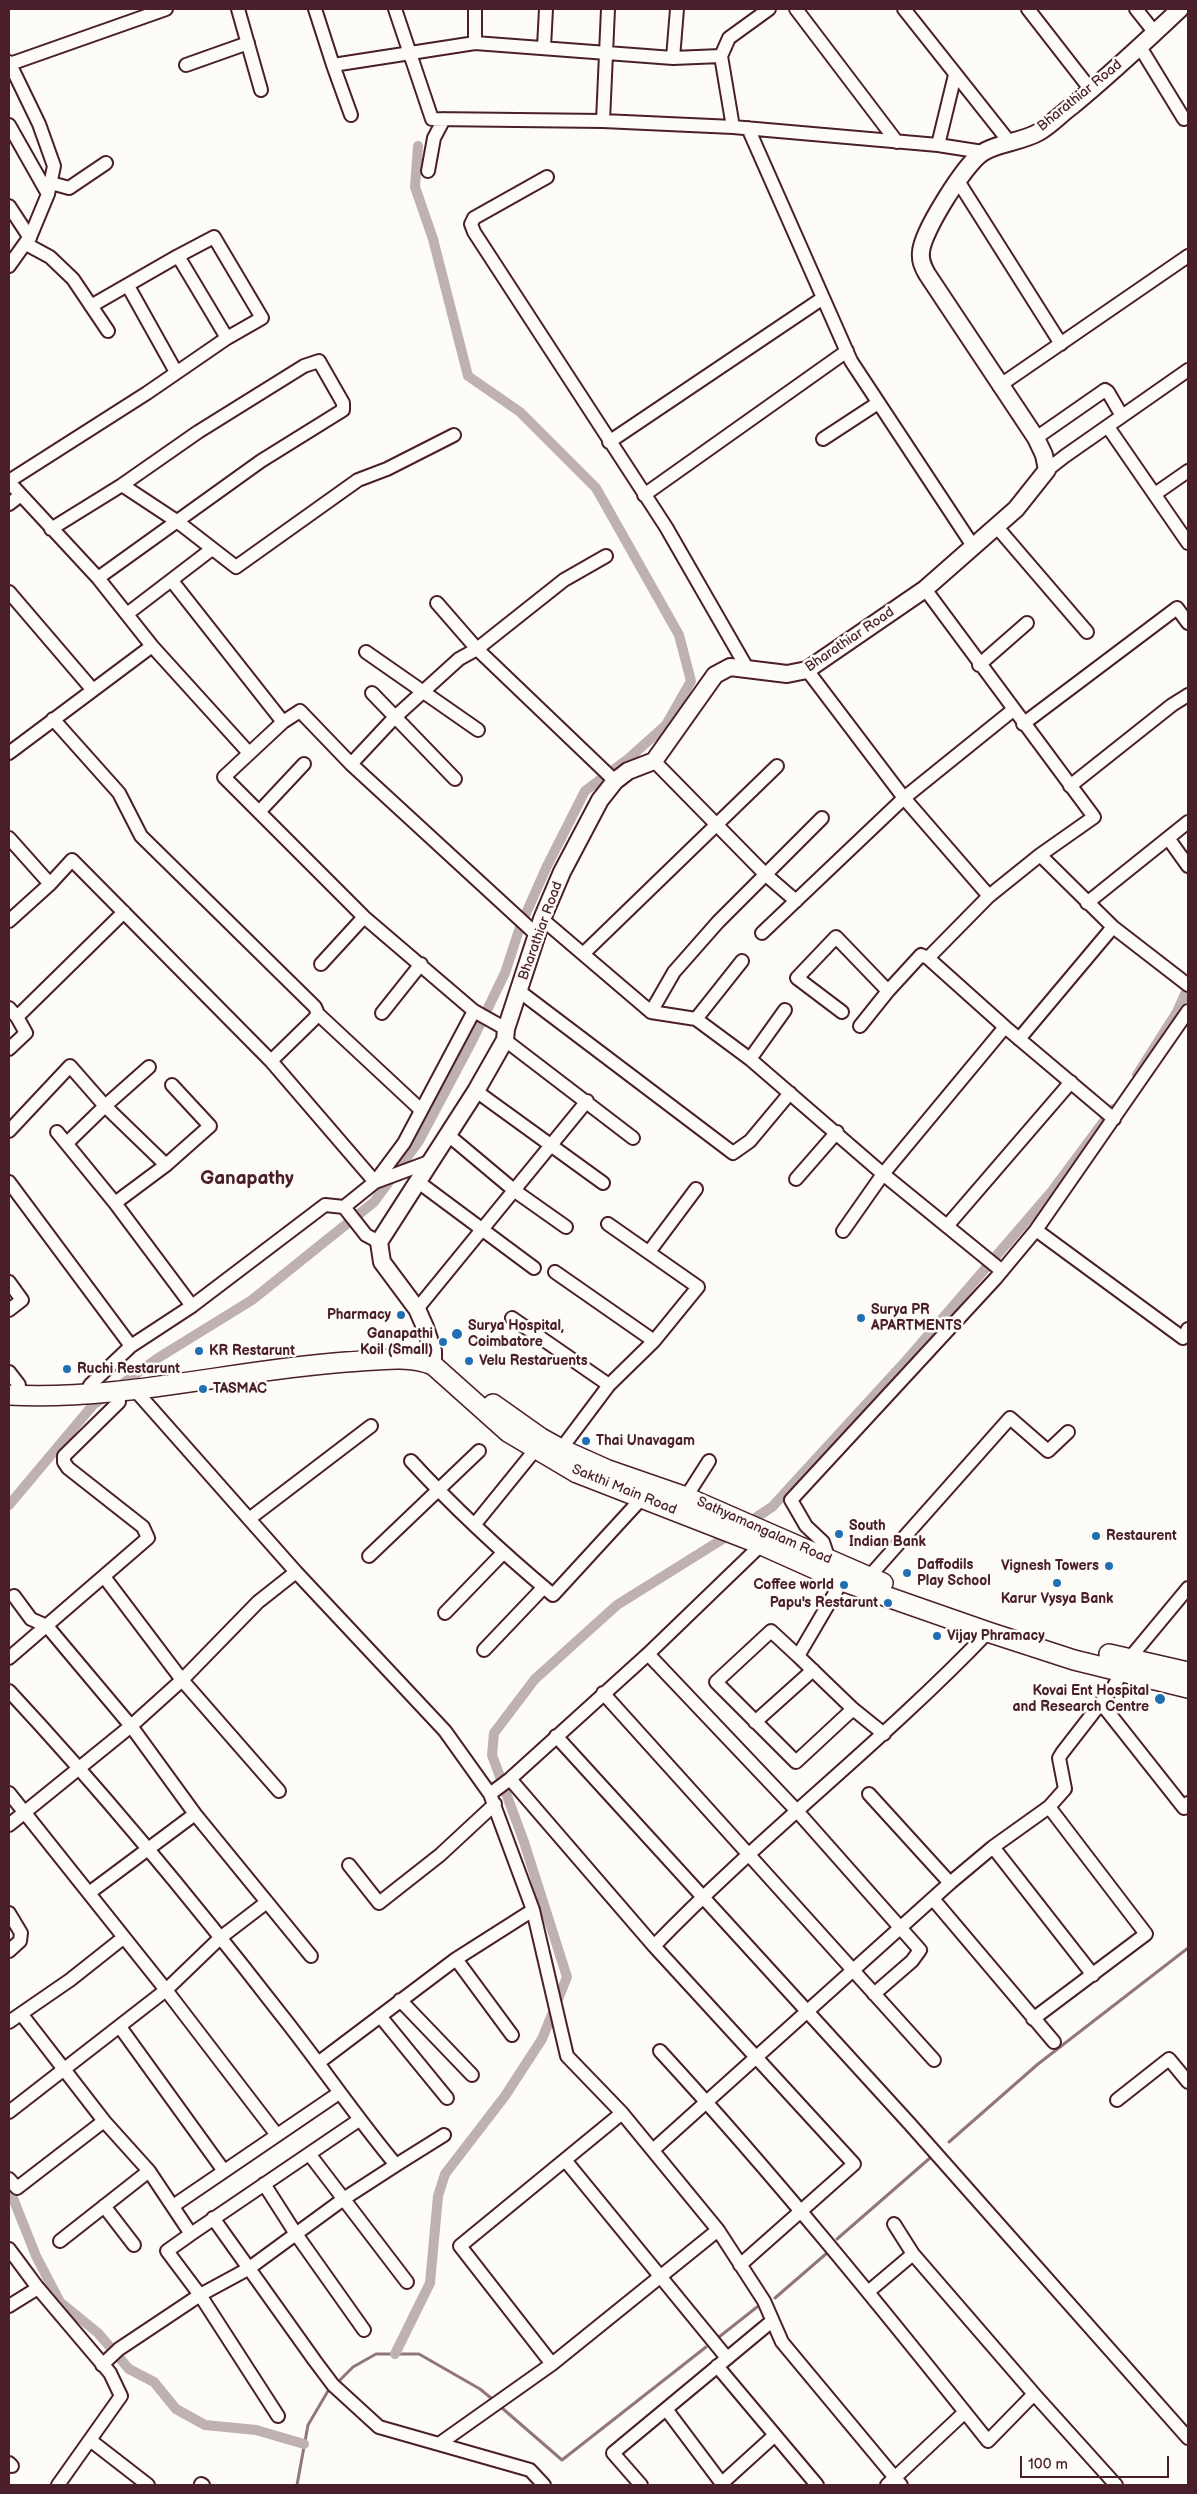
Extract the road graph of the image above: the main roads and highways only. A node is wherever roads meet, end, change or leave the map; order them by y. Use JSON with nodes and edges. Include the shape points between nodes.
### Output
{"nodes":[{"id":1,"x":1180,"y":9,"type":"edge"},
{"id":2,"x":433,"y":1358,"type":"junction"},
{"id":3,"x":11,"y":1384,"type":"edge"},
{"id":4,"x":108,"y":1389,"type":"junction"},
{"id":5,"x":716,"y":1519,"type":"junction"},
{"id":6,"x":762,"y":1541,"type":"junction"},
{"id":7,"x":1126,"y":1665,"type":"junction"},
{"id":8,"x":1188,"y":1672,"type":"edge"},
{"id":9,"x":1188,"y":1688,"type":"edge"}],
"edges":[{"from":1,"to":2,"type":"main road","name":"Bharathiar Road","via":[[1091,90],[1040,131],[983,152],[970,164],[931,225],[921,251],[921,262],[938,292],[1036,438],[1047,470],[1016,509],[925,589],[806,670],[787,674],[730,667],[715,675],[654,761],[628,771],[614,781],[600,800],[562,872],[536,935],[505,1032],[476,1091],[417,1181],[372,1238],[382,1262],[417,1309]]},
{"from":2,"to":4,"type":"highway","via":[[290,1366]]},
{"from":2,"to":4,"type":"highway","via":[[416,1347],[280,1358],[155,1377]]},
{"from":2,"to":5,"type":"highway","name":"Sathyamangalam Road","via":[[541,1438],[608,1470],[686,1497]]},
{"from":2,"to":5,"type":"highway","name":"Sakthi Main Road","via":[[508,1432],[535,1450],[577,1473]]},
{"from":3,"to":4,"type":"highway"},
{"from":5,"to":6,"type":"highway","name":"Sakthi Main Road"},
{"from":6,"to":7,"type":"highway","name":"Sathyamangalam Road","via":[[829,1560],[868,1578],[1008,1628]]},
{"from":6,"to":7,"type":"highway","name":"Sakthi Main Road","via":[[842,1581],[988,1632],[1074,1660]]},
{"from":7,"to":8,"type":"highway","name":"Sathyamangalam Road"},
{"from":7,"to":9,"type":"highway","name":"Sakthi Main Road"}]}
